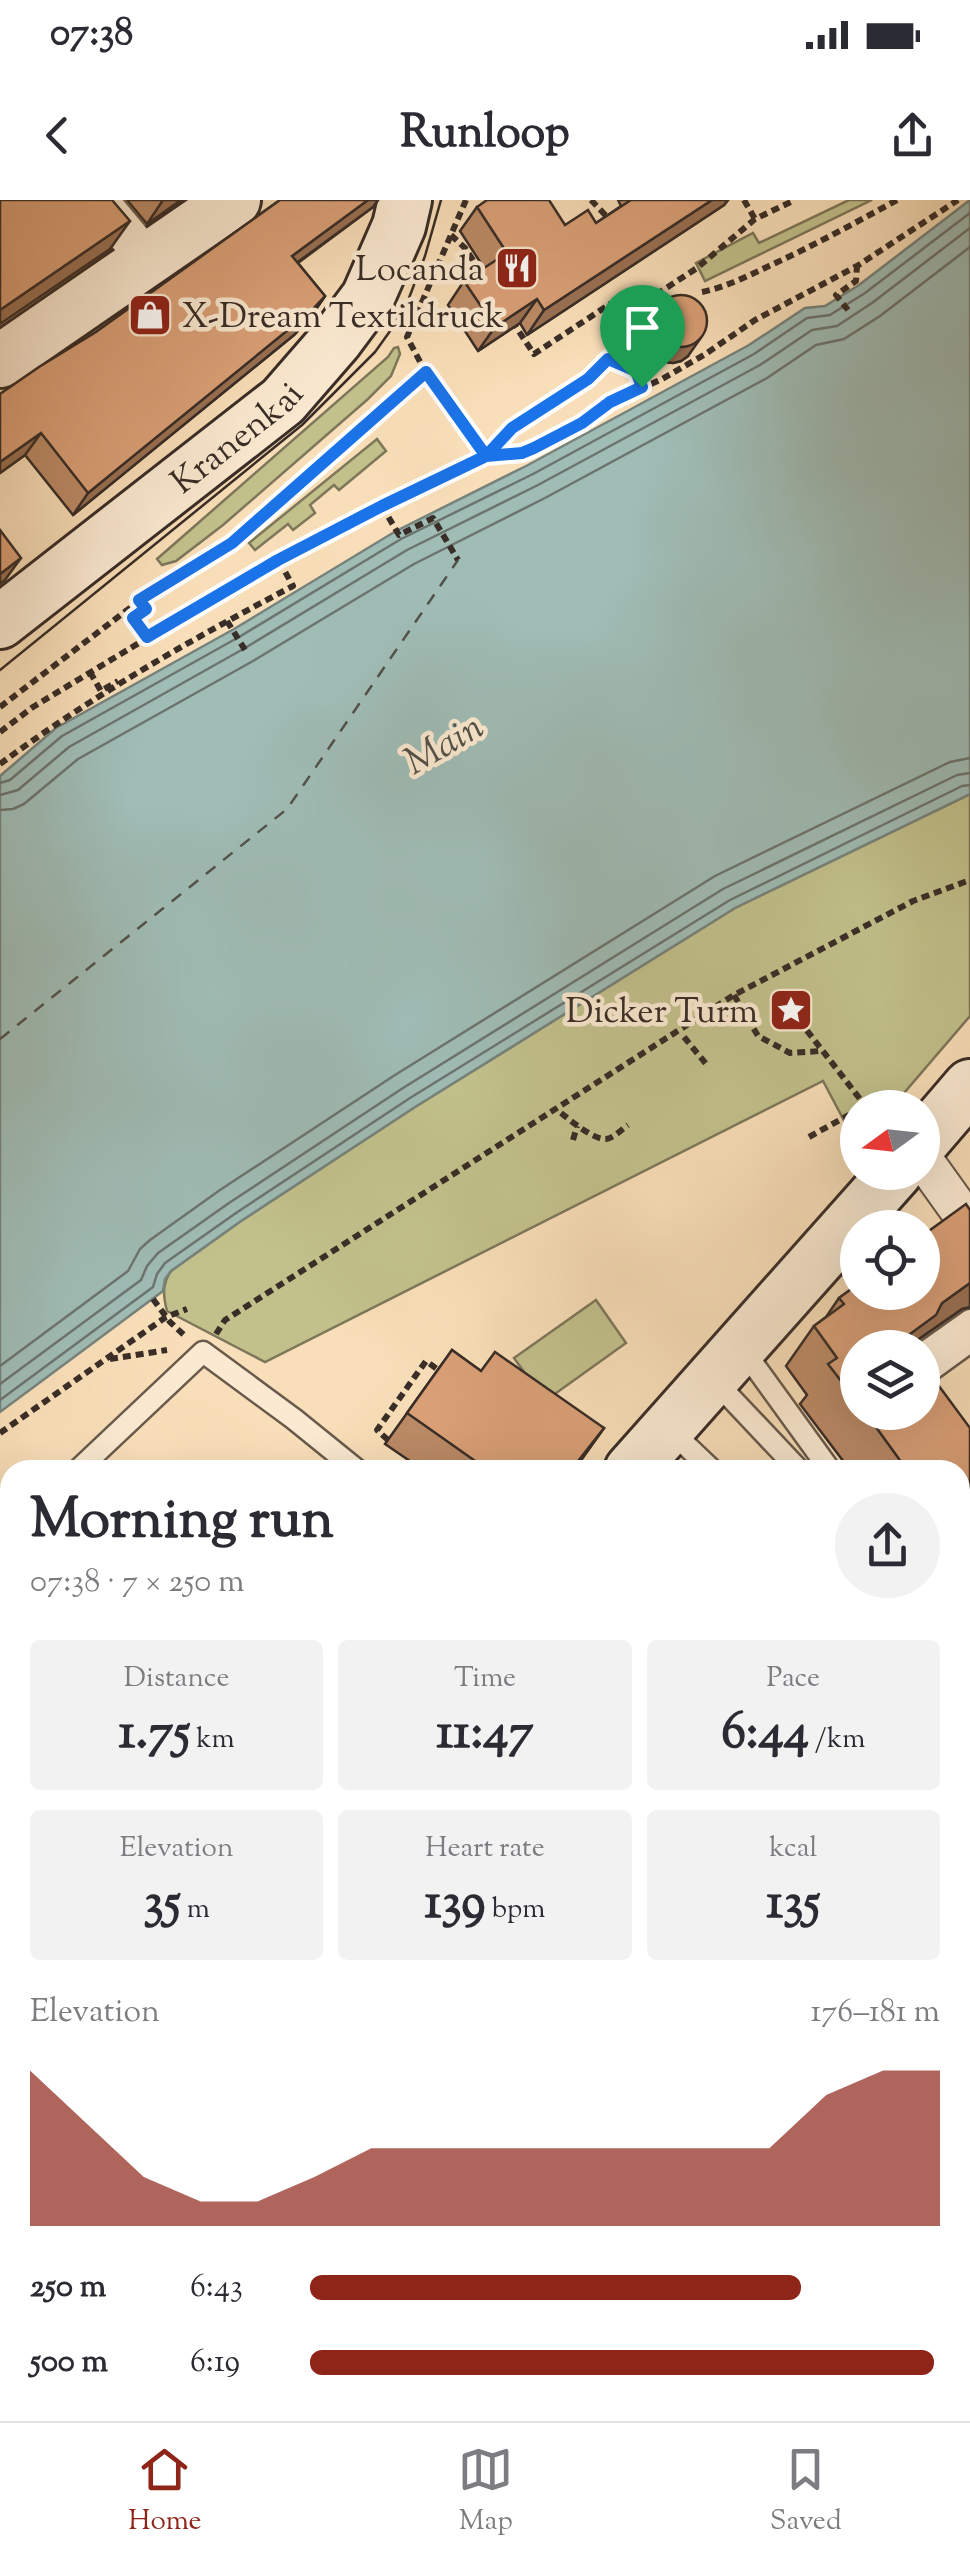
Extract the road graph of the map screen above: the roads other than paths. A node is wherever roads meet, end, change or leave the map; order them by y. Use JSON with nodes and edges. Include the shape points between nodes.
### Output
{"nodes":[{"id":1,"x":98,"y":200,"type":"edge"},
{"id":2,"x":234,"y":200,"type":"edge"},
{"id":3,"x":417,"y":212,"type":"edge"},
{"id":4,"x":148,"y":260,"type":"junction"},
{"id":5,"x":0,"y":361,"type":"edge"},
{"id":6,"x":0,"y":622,"type":"edge"},
{"id":7,"x":970,"y":1086,"type":"edge"},
{"id":8,"x":940,"y":1121,"type":"edge"},
{"id":9,"x":940,"y":1183,"type":"edge"},
{"id":10,"x":880,"y":1190,"type":"edge"},
{"id":11,"x":970,"y":1225,"type":"edge"},
{"id":12,"x":970,"y":1320,"type":"edge"},
{"id":13,"x":970,"y":1342,"type":"edge"},
{"id":14,"x":940,"y":1349,"type":"edge"},
{"id":15,"x":940,"y":1356,"type":"edge"},
{"id":16,"x":727,"y":1363,"type":"junction"},
{"id":17,"x":669,"y":1429,"type":"junction"},
{"id":18,"x":89,"y":1460,"type":"edge"},
{"id":19,"x":344,"y":1460,"type":"edge"},
{"id":20,"x":640,"y":1460,"type":"edge"},
{"id":21,"x":702,"y":1460,"type":"edge"},
{"id":22,"x":792,"y":1460,"type":"edge"},
{"id":23,"x":820,"y":1460,"type":"edge"}],
"edges":[{"from":1,"to":4,"type":"street"},
{"from":2,"to":4,"type":"street"},
{"from":3,"to":6,"type":"street","name":"Kranenkai","via":[[368,297],[282,400]]},
{"from":4,"to":5,"type":"street"},
{"from":7,"to":8,"type":"street"},
{"from":9,"to":11,"type":"street"},
{"from":10,"to":16,"type":"street"},
{"from":12,"to":14,"type":"lane"},
{"from":13,"to":15,"type":"lane"},
{"from":16,"to":17,"type":"street"},
{"from":16,"to":22,"type":"lane"},
{"from":16,"to":23,"type":"lane"},
{"from":17,"to":20,"type":"street"},
{"from":17,"to":21,"type":"lane"},
{"from":18,"to":19,"type":"lane","via":[[203,1352]]}]}
